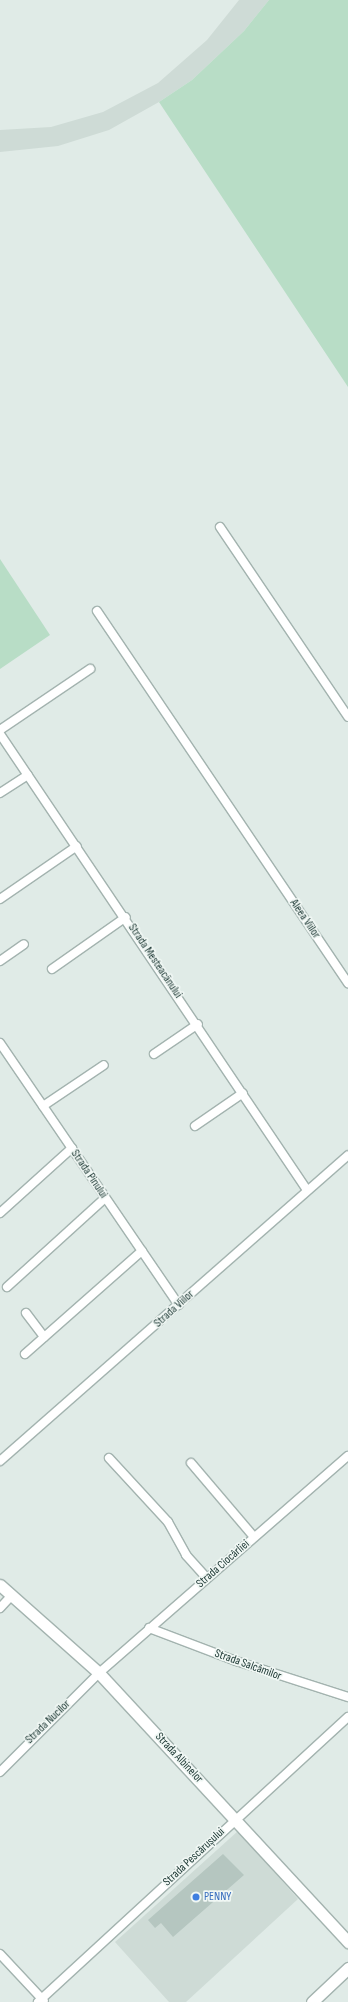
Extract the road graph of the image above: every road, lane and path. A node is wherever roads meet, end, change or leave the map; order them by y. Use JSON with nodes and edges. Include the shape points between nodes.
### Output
{"nodes":[{"id":1,"x":220,"y":527,"type":"dead end"},
{"id":2,"x":97,"y":611,"type":"dead end"},
{"id":3,"x":90,"y":670,"type":"dead end"},
{"id":4,"x":348,"y":717,"type":"edge"},
{"id":5,"x":0,"y":730,"type":"edge"},
{"id":6,"x":0,"y":734,"type":"edge"},
{"id":7,"x":28,"y":775,"type":"junction"},
{"id":8,"x":0,"y":793,"type":"edge"},
{"id":9,"x":77,"y":846,"type":"junction"},
{"id":10,"x":0,"y":899,"type":"edge"},
{"id":11,"x":126,"y":917,"type":"junction"},
{"id":12,"x":24,"y":944,"type":"dead end"},
{"id":13,"x":0,"y":961,"type":"edge"},
{"id":14,"x":52,"y":969,"type":"dead end"},
{"id":15,"x":348,"y":983,"type":"edge"},
{"id":16,"x":198,"y":1024,"type":"junction"},
{"id":17,"x":0,"y":1043,"type":"edge"},
{"id":18,"x":154,"y":1054,"type":"dead end"},
{"id":19,"x":104,"y":1065,"type":"dead end"},
{"id":20,"x":243,"y":1093,"type":"junction"},
{"id":21,"x":43,"y":1106,"type":"junction"},
{"id":22,"x":195,"y":1126,"type":"dead end"},
{"id":23,"x":72,"y":1148,"type":"junction"},
{"id":24,"x":348,"y":1155,"type":"edge"},
{"id":25,"x":307,"y":1190,"type":"junction"},
{"id":26,"x":105,"y":1198,"type":"junction"},
{"id":27,"x":0,"y":1213,"type":"edge"},
{"id":28,"x":142,"y":1252,"type":"junction"},
{"id":29,"x":7,"y":1287,"type":"dead end"},
{"id":30,"x":179,"y":1305,"type":"junction"},
{"id":31,"x":26,"y":1313,"type":"dead end"},
{"id":32,"x":44,"y":1337,"type":"junction"},
{"id":33,"x":25,"y":1354,"type":"dead end"},
{"id":34,"x":348,"y":1456,"type":"edge"},
{"id":35,"x":109,"y":1458,"type":"dead end"},
{"id":36,"x":0,"y":1461,"type":"edge"},
{"id":37,"x":191,"y":1463,"type":"dead end"},
{"id":38,"x":254,"y":1536,"type":"junction"},
{"id":39,"x":207,"y":1578,"type":"junction"},
{"id":40,"x":0,"y":1585,"type":"edge"},
{"id":41,"x":12,"y":1595,"type":"junction"},
{"id":42,"x":0,"y":1608,"type":"edge"},
{"id":43,"x":149,"y":1628,"type":"junction"},
{"id":44,"x":99,"y":1673,"type":"junction"},
{"id":45,"x":348,"y":1697,"type":"edge"},
{"id":46,"x":348,"y":1717,"type":"edge"},
{"id":47,"x":0,"y":1772,"type":"edge"},
{"id":48,"x":235,"y":1818,"type":"junction"},
{"id":49,"x":348,"y":1942,"type":"edge"},
{"id":50,"x":0,"y":1954,"type":"edge"},
{"id":51,"x":348,"y":1968,"type":"edge"},
{"id":52,"x":41,"y":2001,"type":"edge"},
{"id":53,"x":312,"y":2002,"type":"edge"}],
"edges":[{"from":1,"to":4,"type":"street"},
{"from":2,"to":15,"type":"street","name":"Aleea Viilor"},
{"from":3,"to":5,"type":"street"},
{"from":6,"to":7,"type":"street","name":"Strada Mesteacănului"},
{"from":7,"to":8,"type":"street"},
{"from":7,"to":9,"type":"street","name":"Strada Mesteacănului"},
{"from":9,"to":10,"type":"street"},
{"from":9,"to":11,"type":"street","name":"Strada Mesteacănului"},
{"from":11,"to":14,"type":"street"},
{"from":11,"to":16,"type":"street","name":"Strada Mesteacănului"},
{"from":12,"to":13,"type":"street"},
{"from":16,"to":18,"type":"street"},
{"from":16,"to":20,"type":"street","name":"Strada Mesteacănului"},
{"from":17,"to":21,"type":"street","name":"Strada Pinului"},
{"from":19,"to":21,"type":"street"},
{"from":20,"to":22,"type":"street"},
{"from":20,"to":25,"type":"street","name":"Strada Mesteacănului"},
{"from":21,"to":23,"type":"street","name":"Strada Pinului"},
{"from":23,"to":26,"type":"street","name":"Strada Pinului"},
{"from":23,"to":27,"type":"street"},
{"from":24,"to":25,"type":"street","name":"Strada Viilor"},
{"from":25,"to":30,"type":"street","name":"Strada Viilor"},
{"from":26,"to":28,"type":"street","name":"Strada Pinului"},
{"from":26,"to":29,"type":"street"},
{"from":28,"to":30,"type":"street","name":"Strada Pinului"},
{"from":28,"to":32,"type":"street"},
{"from":30,"to":36,"type":"street","name":"Strada Viilor"},
{"from":31,"to":32,"type":"street"},
{"from":32,"to":33,"type":"street"},
{"from":34,"to":38,"type":"street","name":"Strada Ciocârliei"},
{"from":35,"to":39,"type":"street","via":[[168,1522],[186,1554]]},
{"from":37,"to":38,"type":"street"},
{"from":38,"to":39,"type":"street","name":"Strada Ciocârliei"},
{"from":39,"to":43,"type":"street","name":"Strada Ciocârliei"},
{"from":40,"to":41,"type":"street","name":"Strada Albinelor"},
{"from":41,"to":42,"type":"street"},
{"from":41,"to":44,"type":"street","name":"Strada Albinelor"},
{"from":43,"to":44,"type":"street","name":"Strada Ciocârliei"},
{"from":43,"to":45,"type":"street","name":"Strada Salcâmilor","via":[[236,1662]]},
{"from":44,"to":47,"type":"street","name":"Strada Nucilor"},
{"from":44,"to":48,"type":"street","name":"Strada Albinelor"},
{"from":46,"to":48,"type":"street","name":"Strada Pescărușului"},
{"from":48,"to":49,"type":"street","name":"Strada Albinelor"},
{"from":48,"to":52,"type":"street","name":"Strada Pescărușului"},
{"from":50,"to":52,"type":"street","name":"Strada Pescărușului"},
{"from":51,"to":53,"type":"street"}]}
